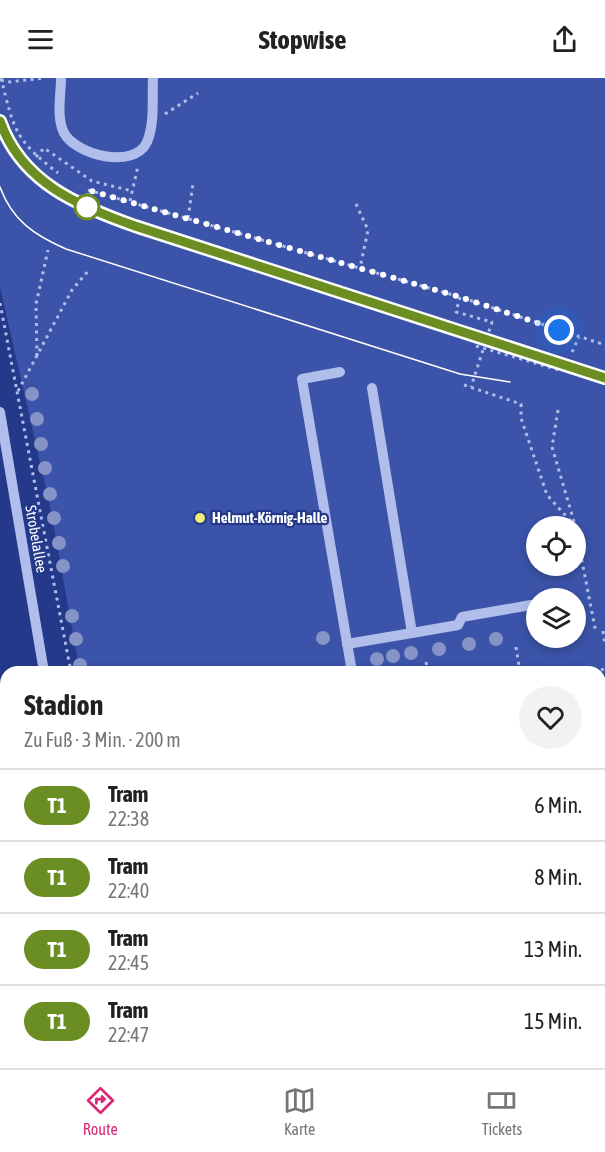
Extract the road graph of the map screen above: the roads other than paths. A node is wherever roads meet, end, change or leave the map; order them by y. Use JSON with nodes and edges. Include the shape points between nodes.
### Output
{"nodes":[{"id":1,"x":61,"y":78,"type":"edge"},
{"id":2,"x":153,"y":78,"type":"edge"},
{"id":3,"x":340,"y":372,"type":"dead end"},
{"id":4,"x":372,"y":388,"type":"dead end"},
{"id":5,"x":0,"y":412,"type":"edge"},
{"id":6,"x":526,"y":606,"type":"edge"},
{"id":7,"x":412,"y":633,"type":"junction"},
{"id":8,"x":347,"y":644,"type":"junction"},
{"id":9,"x":43,"y":666,"type":"edge"},
{"id":10,"x":351,"y":666,"type":"edge"}],
"edges":[{"from":1,"to":2,"type":"street","via":[[63,132],[79,148],[111,156],[133,155],[142,149],[151,124]]},
{"from":3,"to":8,"type":"street","via":[[302,378]]},
{"from":4,"to":7,"type":"street"},
{"from":5,"to":9,"type":"street","name":"Strobelallee"},
{"from":6,"to":7,"type":"street","via":[[462,617],[458,625]]},
{"from":7,"to":8,"type":"street"},
{"from":8,"to":10,"type":"street"}]}
